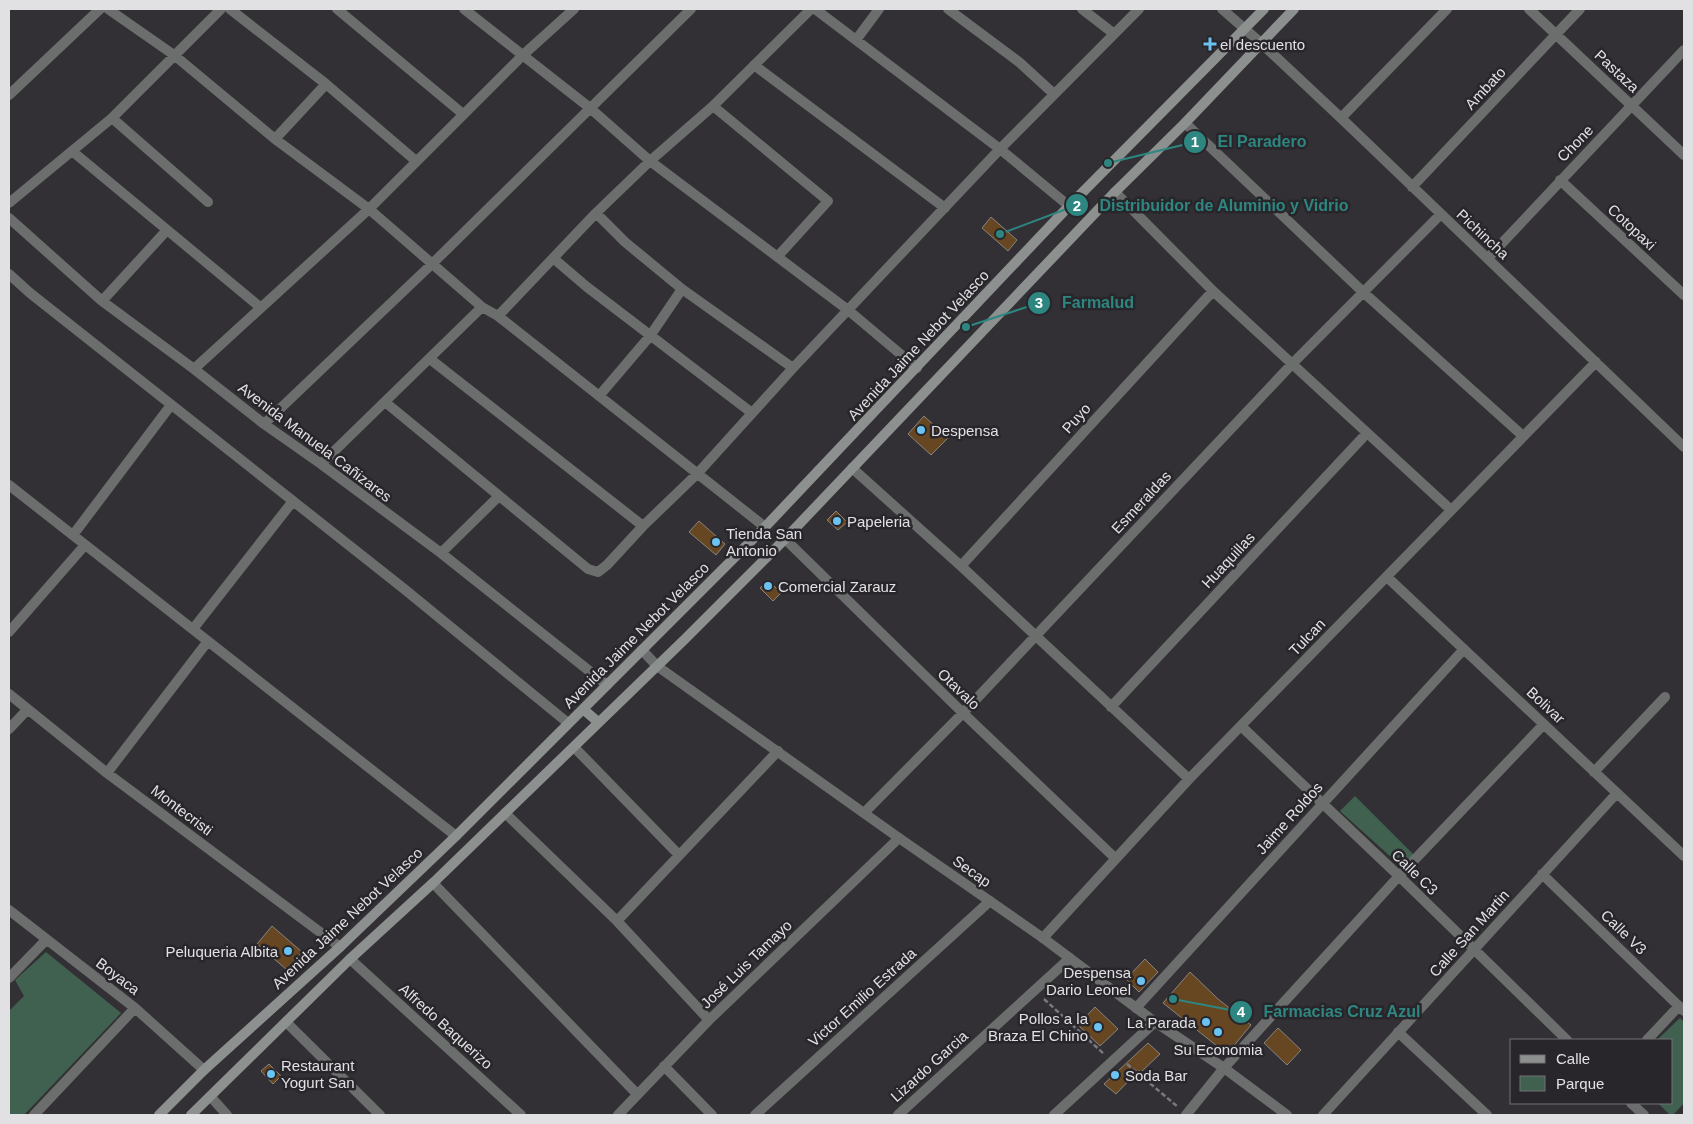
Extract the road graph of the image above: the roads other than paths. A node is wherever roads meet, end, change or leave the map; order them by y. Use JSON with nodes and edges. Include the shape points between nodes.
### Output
{"nodes":[{"id":1,"x":100,"y":9,"type":"edge"},
{"id":2,"x":108,"y":9,"type":"edge"},
{"id":3,"x":222,"y":9,"type":"edge"},
{"id":4,"x":230,"y":9,"type":"edge"},
{"id":5,"x":337,"y":9,"type":"edge"},
{"id":6,"x":464,"y":9,"type":"edge"},
{"id":7,"x":574,"y":9,"type":"edge"},
{"id":8,"x":691,"y":9,"type":"edge"},
{"id":9,"x":811,"y":9,"type":"edge"},
{"id":10,"x":815,"y":9,"type":"edge"},
{"id":11,"x":879,"y":9,"type":"edge"},
{"id":12,"x":948,"y":9,"type":"edge"},
{"id":13,"x":1082,"y":9,"type":"edge"},
{"id":14,"x":1139,"y":9,"type":"edge"},
{"id":15,"x":1222,"y":9,"type":"edge"},
{"id":16,"x":1264,"y":9,"type":"edge"},
{"id":17,"x":1294,"y":9,"type":"edge"},
{"id":18,"x":1447,"y":9,"type":"edge"},
{"id":19,"x":1529,"y":9,"type":"edge"},
{"id":20,"x":1580,"y":9,"type":"edge"},
{"id":21,"x":1244,"y":28,"type":"junction"},
{"id":22,"x":1113,"y":33,"type":"junction"},
{"id":23,"x":1556,"y":34,"type":"junction"},
{"id":24,"x":856,"y":40,"type":"junction"},
{"id":25,"x":1261,"y":42,"type":"junction"},
{"id":26,"x":1684,"y":50,"type":"edge"},
{"id":27,"x":523,"y":55,"type":"junction"},
{"id":28,"x":174,"y":56,"type":"junction"},
{"id":29,"x":754,"y":65,"type":"junction"},
{"id":30,"x":326,"y":84,"type":"junction"},
{"id":31,"x":9,"y":94,"type":"edge"},
{"id":32,"x":1054,"y":94,"type":"junction"},
{"id":33,"x":713,"y":106,"type":"junction"},
{"id":34,"x":1631,"y":106,"type":"junction"},
{"id":35,"x":590,"y":108,"type":"junction"},
{"id":36,"x":463,"y":114,"type":"junction"},
{"id":37,"x":112,"y":118,"type":"junction"},
{"id":38,"x":1341,"y":118,"type":"junction"},
{"id":39,"x":1185,"y":124,"type":"junction"},
{"id":40,"x":275,"y":139,"type":"junction"},
{"id":41,"x":1000,"y":150,"type":"junction"},
{"id":42,"x":72,"y":151,"type":"junction"},
{"id":43,"x":1684,"y":155,"type":"edge"},
{"id":44,"x":650,"y":161,"type":"junction"},
{"id":45,"x":416,"y":162,"type":"junction"},
{"id":46,"x":1560,"y":180,"type":"junction"},
{"id":47,"x":1412,"y":187,"type":"junction"},
{"id":48,"x":1115,"y":192,"type":"junction"},
{"id":49,"x":208,"y":202,"type":"dead end"},
{"id":50,"x":9,"y":203,"type":"edge"},
{"id":51,"x":1068,"y":206,"type":"junction"},
{"id":52,"x":945,"y":208,"type":"junction"},
{"id":53,"x":369,"y":209,"type":"junction"},
{"id":54,"x":596,"y":214,"type":"junction"},
{"id":55,"x":1441,"y":214,"type":"junction"},
{"id":56,"x":9,"y":218,"type":"edge"},
{"id":57,"x":167,"y":230,"type":"junction"},
{"id":58,"x":778,"y":256,"type":"junction"},
{"id":59,"x":553,"y":258,"type":"junction"},
{"id":60,"x":1488,"y":258,"type":"junction"},
{"id":61,"x":433,"y":263,"type":"junction"},
{"id":62,"x":9,"y":274,"type":"edge"},
{"id":63,"x":682,"y":289,"type":"junction"},
{"id":64,"x":1212,"y":290,"type":"junction"},
{"id":65,"x":1364,"y":292,"type":"junction"},
{"id":66,"x":1684,"y":293,"type":"edge"},
{"id":67,"x":102,"y":301,"type":"junction"},
{"id":68,"x":260,"y":307,"type":"junction"},
{"id":69,"x":482,"y":307,"type":"junction"},
{"id":70,"x":848,"y":310,"type":"junction"},
{"id":71,"x":498,"y":316,"type":"junction"},
{"id":72,"x":650,"y":336,"type":"junction"},
{"id":73,"x":430,"y":359,"type":"junction"},
{"id":74,"x":1596,"y":362,"type":"junction"},
{"id":75,"x":1292,"y":364,"type":"junction"},
{"id":76,"x":794,"y":368,"type":"junction"},
{"id":77,"x":917,"y":368,"type":"junction"},
{"id":78,"x":194,"y":369,"type":"junction"},
{"id":79,"x":599,"y":396,"type":"junction"},
{"id":80,"x":385,"y":402,"type":"junction"},
{"id":81,"x":171,"y":405,"type":"junction"},
{"id":82,"x":752,"y":413,"type":"junction"},
{"id":83,"x":264,"y":424,"type":"junction"},
{"id":84,"x":1367,"y":432,"type":"junction"},
{"id":85,"x":1523,"y":436,"type":"junction"},
{"id":86,"x":1684,"y":447,"type":"edge"},
{"id":87,"x":321,"y":464,"type":"junction"},
{"id":88,"x":852,"y":468,"type":"junction"},
{"id":89,"x":697,"y":474,"type":"junction"},
{"id":90,"x":9,"y":485,"type":"edge"},
{"id":91,"x":499,"y":496,"type":"junction"},
{"id":92,"x":293,"y":501,"type":"junction"},
{"id":93,"x":1451,"y":510,"type":"junction"},
{"id":94,"x":643,"y":526,"type":"junction"},
{"id":95,"x":765,"y":527,"type":"junction"},
{"id":96,"x":73,"y":535,"type":"junction"},
{"id":97,"x":785,"y":539,"type":"junction"},
{"id":98,"x":85,"y":545,"type":"junction"},
{"id":99,"x":440,"y":553,"type":"junction"},
{"id":100,"x":961,"y":566,"type":"junction"},
{"id":101,"x":1387,"y":577,"type":"junction"},
{"id":102,"x":193,"y":629,"type":"junction"},
{"id":103,"x":9,"y":632,"type":"edge"},
{"id":104,"x":1036,"y":634,"type":"junction"},
{"id":105,"x":208,"y":641,"type":"junction"},
{"id":106,"x":1464,"y":649,"type":"junction"},
{"id":107,"x":642,"y":650,"type":"junction"},
{"id":108,"x":657,"y":666,"type":"junction"},
{"id":109,"x":607,"y":685,"type":"junction"},
{"id":110,"x":9,"y":695,"type":"edge"},
{"id":111,"x":1665,"y":697,"type":"dead end"},
{"id":112,"x":1112,"y":707,"type":"junction"},
{"id":113,"x":583,"y":709,"type":"junction"},
{"id":114,"x":27,"y":710,"type":"junction"},
{"id":115,"x":963,"y":713,"type":"junction"},
{"id":116,"x":598,"y":722,"type":"junction"},
{"id":117,"x":568,"y":723,"type":"junction"},
{"id":118,"x":1544,"y":724,"type":"junction"},
{"id":119,"x":1241,"y":726,"type":"junction"},
{"id":120,"x":9,"y":729,"type":"edge"},
{"id":121,"x":574,"y":747,"type":"junction"},
{"id":122,"x":778,"y":751,"type":"junction"},
{"id":123,"x":1594,"y":772,"type":"junction"},
{"id":124,"x":107,"y":773,"type":"junction"},
{"id":125,"x":1189,"y":779,"type":"junction"},
{"id":126,"x":1617,"y":793,"type":"junction"},
{"id":127,"x":1322,"y":804,"type":"junction"},
{"id":128,"x":505,"y":813,"type":"junction"},
{"id":129,"x":864,"y":813,"type":"junction"},
{"id":130,"x":456,"y":836,"type":"junction"},
{"id":131,"x":899,"y":838,"type":"junction"},
{"id":132,"x":679,"y":855,"type":"junction"},
{"id":133,"x":1684,"y":856,"type":"edge"},
{"id":134,"x":1115,"y":858,"type":"junction"},
{"id":135,"x":1542,"y":874,"type":"junction"},
{"id":136,"x":1399,"y":876,"type":"junction"},
{"id":137,"x":433,"y":883,"type":"junction"},
{"id":138,"x":990,"y":901,"type":"junction"},
{"id":139,"x":9,"y":910,"type":"edge"},
{"id":140,"x":617,"y":921,"type":"junction"},
{"id":141,"x":1043,"y":938,"type":"junction"},
{"id":142,"x":46,"y":940,"type":"junction"},
{"id":143,"x":340,"y":947,"type":"junction"},
{"id":144,"x":1474,"y":950,"type":"junction"},
{"id":145,"x":1070,"y":958,"type":"junction"},
{"id":146,"x":350,"y":959,"type":"junction"},
{"id":147,"x":9,"y":978,"type":"edge"},
{"id":148,"x":136,"y":1008,"type":"junction"},
{"id":149,"x":1136,"y":1008,"type":"junction"},
{"id":150,"x":1682,"y":1008,"type":"edge"},
{"id":151,"x":709,"y":1020,"type":"junction"},
{"id":152,"x":286,"y":1022,"type":"junction"},
{"id":153,"x":1155,"y":1022,"type":"junction"},
{"id":154,"x":1398,"y":1032,"type":"junction"},
{"id":155,"x":1566,"y":1039,"type":"edge"},
{"id":156,"x":1648,"y":1039,"type":"edge"},
{"id":157,"x":664,"y":1066,"type":"junction"},
{"id":158,"x":1224,"y":1068,"type":"junction"},
{"id":159,"x":204,"y":1070,"type":"junction"},
{"id":160,"x":637,"y":1094,"type":"junction"},
{"id":161,"x":210,"y":1097,"type":"junction"},
{"id":162,"x":1632,"y":1104,"type":"edge"},
{"id":163,"x":34,"y":1115,"type":"edge"},
{"id":164,"x":159,"y":1115,"type":"edge"},
{"id":165,"x":191,"y":1115,"type":"edge"},
{"id":166,"x":227,"y":1115,"type":"edge"},
{"id":167,"x":380,"y":1115,"type":"edge"},
{"id":168,"x":521,"y":1115,"type":"edge"},
{"id":169,"x":618,"y":1115,"type":"edge"},
{"id":170,"x":712,"y":1115,"type":"edge"},
{"id":171,"x":755,"y":1115,"type":"edge"},
{"id":172,"x":898,"y":1115,"type":"edge"},
{"id":173,"x":1054,"y":1115,"type":"edge"},
{"id":174,"x":1187,"y":1115,"type":"edge"},
{"id":175,"x":1286,"y":1115,"type":"edge"},
{"id":176,"x":1323,"y":1115,"type":"edge"},
{"id":177,"x":1487,"y":1115,"type":"edge"},
{"id":178,"x":1644,"y":1115,"type":"edge"}],
"edges":[{"from":1,"to":31,"type":"street"},
{"from":2,"to":28,"type":"street"},
{"from":3,"to":28,"type":"street"},
{"from":4,"to":30,"type":"street"},
{"from":5,"to":36,"type":"street"},
{"from":6,"to":27,"type":"street"},
{"from":7,"to":27,"type":"street"},
{"from":8,"to":35,"type":"street"},
{"from":9,"to":29,"type":"street"},
{"from":10,"to":24,"type":"street"},
{"from":11,"to":24,"type":"street"},
{"from":12,"to":32,"type":"street","via":[[1019,62]]},
{"from":13,"to":22,"type":"street"},
{"from":14,"to":22,"type":"street"},
{"from":15,"to":21,"type":"street","name":"Pichincha"},
{"from":16,"to":21,"type":"main road","name":"Avenida Jaime Nebot Velasco"},
{"from":17,"to":25,"type":"main road"},
{"from":18,"to":38,"type":"street"},
{"from":19,"to":23,"type":"street","name":"Pastaza"},
{"from":20,"to":23,"type":"street","name":"Ambato"},
{"from":21,"to":25,"type":"street","name":"Pichincha"},
{"from":21,"to":51,"type":"main road","name":"Avenida Jaime Nebot Velasco"},
{"from":22,"to":32,"type":"street"},
{"from":23,"to":34,"type":"street","name":"Pastaza"},
{"from":23,"to":47,"type":"street","name":"Ambato"},
{"from":24,"to":41,"type":"street"},
{"from":25,"to":38,"type":"street","name":"Pichincha"},
{"from":25,"to":39,"type":"main road"},
{"from":26,"to":34,"type":"street","name":"Chone"},
{"from":27,"to":35,"type":"street"},
{"from":27,"to":36,"type":"street"},
{"from":28,"to":37,"type":"street"},
{"from":28,"to":40,"type":"street"},
{"from":29,"to":33,"type":"street"},
{"from":29,"to":52,"type":"street"},
{"from":30,"to":40,"type":"street"},
{"from":30,"to":45,"type":"street"},
{"from":32,"to":41,"type":"street"},
{"from":33,"to":44,"type":"street"},
{"from":33,"to":58,"type":"street","via":[[828,201]]},
{"from":34,"to":43,"type":"street","name":"Pastaza"},
{"from":34,"to":46,"type":"street","name":"Chone"},
{"from":35,"to":44,"type":"street"},
{"from":35,"to":61,"type":"street"},
{"from":36,"to":45,"type":"street"},
{"from":37,"to":42,"type":"street"},
{"from":37,"to":49,"type":"street"},
{"from":38,"to":47,"type":"street","name":"Pichincha"},
{"from":39,"to":48,"type":"main road"},
{"from":39,"to":65,"type":"street"},
{"from":40,"to":53,"type":"street"},
{"from":41,"to":51,"type":"street"},
{"from":41,"to":52,"type":"street"},
{"from":42,"to":50,"type":"street"},
{"from":42,"to":57,"type":"street"},
{"from":44,"to":54,"type":"street"},
{"from":44,"to":58,"type":"street"},
{"from":45,"to":53,"type":"street"},
{"from":46,"to":60,"type":"street","name":"Chone"},
{"from":46,"to":66,"type":"street","name":"Cotopaxi"},
{"from":47,"to":55,"type":"street","name":"Pichincha"},
{"from":48,"to":64,"type":"street"},
{"from":48,"to":88,"type":"main road"},
{"from":51,"to":77,"type":"main road","name":"Avenida Jaime Nebot Velasco"},
{"from":52,"to":70,"type":"street"},
{"from":53,"to":61,"type":"street"},
{"from":53,"to":68,"type":"street"},
{"from":54,"to":59,"type":"street"},
{"from":54,"to":63,"type":"street"},
{"from":55,"to":60,"type":"street","name":"Pichincha"},
{"from":55,"to":65,"type":"street","name":"Esmeraldas"},
{"from":56,"to":67,"type":"street","name":"Avenida Manuela Cañizares"},
{"from":57,"to":67,"type":"street"},
{"from":57,"to":68,"type":"street"},
{"from":58,"to":70,"type":"street"},
{"from":59,"to":71,"type":"street"},
{"from":59,"to":72,"type":"street"},
{"from":60,"to":74,"type":"street","name":"Pichincha"},
{"from":61,"to":69,"type":"street"},
{"from":61,"to":83,"type":"street"},
{"from":62,"to":81,"type":"street"},
{"from":63,"to":72,"type":"street"},
{"from":63,"to":76,"type":"street"},
{"from":64,"to":75,"type":"street"},
{"from":64,"to":100,"type":"street","name":"Puyo"},
{"from":65,"to":75,"type":"street","name":"Esmeraldas"},
{"from":65,"to":85,"type":"street"},
{"from":67,"to":78,"type":"street","name":"Avenida Manuela Cañizares"},
{"from":68,"to":78,"type":"street"},
{"from":69,"to":71,"type":"street"},
{"from":69,"to":73,"type":"street"},
{"from":70,"to":76,"type":"street"},
{"from":70,"to":77,"type":"street"},
{"from":71,"to":79,"type":"street"},
{"from":72,"to":79,"type":"street"},
{"from":72,"to":82,"type":"street"},
{"from":73,"to":80,"type":"street"},
{"from":73,"to":94,"type":"street"},
{"from":74,"to":85,"type":"street","name":"Tulcan"},
{"from":74,"to":86,"type":"street","name":"Pichincha"},
{"from":75,"to":84,"type":"street"},
{"from":75,"to":104,"type":"street","name":"Esmeraldas"},
{"from":76,"to":82,"type":"street"},
{"from":77,"to":95,"type":"main road","name":"Avenida Jaime Nebot Velasco"},
{"from":78,"to":83,"type":"street","name":"Avenida Manuela Cañizares"},
{"from":79,"to":89,"type":"street"},
{"from":80,"to":87,"type":"street"},
{"from":80,"to":91,"type":"street"},
{"from":81,"to":92,"type":"street"},
{"from":81,"to":96,"type":"street"},
{"from":82,"to":89,"type":"street"},
{"from":83,"to":87,"type":"street","name":"Avenida Manuela Cañizares"},
{"from":84,"to":93,"type":"street"},
{"from":84,"to":112,"type":"street","name":"Huaquillas"},
{"from":85,"to":93,"type":"street","name":"Tulcan"},
{"from":87,"to":99,"type":"street","name":"Avenida Manuela Cañizares"},
{"from":88,"to":97,"type":"main road"},
{"from":88,"to":100,"type":"street"},
{"from":89,"to":94,"type":"street"},
{"from":89,"to":95,"type":"street"},
{"from":90,"to":96,"type":"street"},
{"from":91,"to":94,"type":"street","via":[[588,570],[598,572],[608,565]]},
{"from":91,"to":99,"type":"street"},
{"from":92,"to":102,"type":"street"},
{"from":92,"to":117,"type":"street"},
{"from":93,"to":101,"type":"street","name":"Tulcan"},
{"from":95,"to":107,"type":"main road","name":"Avenida Jaime Nebot Velasco"},
{"from":96,"to":98,"type":"street"},
{"from":97,"to":108,"type":"main road"},
{"from":97,"to":115,"type":"street","name":"Otavalo"},
{"from":98,"to":102,"type":"street"},
{"from":98,"to":103,"type":"street"},
{"from":99,"to":109,"type":"street","name":"Avenida Manuela Cañizares"},
{"from":100,"to":104,"type":"street"},
{"from":101,"to":106,"type":"street","name":"Bolivar"},
{"from":101,"to":119,"type":"street","name":"Tulcan"},
{"from":102,"to":105,"type":"street"},
{"from":104,"to":112,"type":"street"},
{"from":104,"to":115,"type":"street","name":"Esmeraldas"},
{"from":105,"to":124,"type":"street"},
{"from":105,"to":130,"type":"street"},
{"from":106,"to":118,"type":"street","name":"Bolivar"},
{"from":106,"to":127,"type":"street","name":"Jaime Roldos"},
{"from":107,"to":108,"type":"street","name":"Secap"},
{"from":107,"to":109,"type":"main road","name":"Avenida Jaime Nebot Velasco"},
{"from":108,"to":116,"type":"main road"},
{"from":108,"to":122,"type":"street","name":"Secap"},
{"from":109,"to":113,"type":"main road","name":"Avenida Jaime Nebot Velasco"},
{"from":110,"to":114,"type":"street","name":"Montecristi"},
{"from":111,"to":123,"type":"street"},
{"from":112,"to":125,"type":"street"},
{"from":113,"to":116,"type":"main road"},
{"from":113,"to":117,"type":"main road","name":"Avenida Jaime Nebot Velasco"},
{"from":114,"to":120,"type":"street"},
{"from":114,"to":124,"type":"street","name":"Montecristi"},
{"from":115,"to":129,"type":"street","name":"Esmeraldas"},
{"from":115,"to":134,"type":"street","name":"Otavalo"},
{"from":116,"to":121,"type":"main road"},
{"from":117,"to":130,"type":"main road","name":"Avenida Jaime Nebot Velasco"},
{"from":118,"to":123,"type":"street","name":"Bolivar"},
{"from":118,"to":136,"type":"street"},
{"from":119,"to":125,"type":"street","name":"Tulcan"},
{"from":119,"to":127,"type":"street","name":"Calle C3"},
{"from":121,"to":128,"type":"main road"},
{"from":121,"to":132,"type":"street"},
{"from":122,"to":129,"type":"street","name":"Secap"},
{"from":122,"to":132,"type":"street"},
{"from":123,"to":126,"type":"street","name":"Bolivar"},
{"from":124,"to":143,"type":"street","name":"Montecristi"},
{"from":125,"to":134,"type":"street","name":"Tulcan"},
{"from":126,"to":133,"type":"street","name":"Bolivar"},
{"from":126,"to":135,"type":"street","name":"Calle San Martin"},
{"from":127,"to":136,"type":"street","name":"Calle C3"},
{"from":127,"to":149,"type":"street","name":"Jaime Roldos"},
{"from":128,"to":137,"type":"main road"},
{"from":128,"to":140,"type":"street"},
{"from":129,"to":131,"type":"street","name":"Secap"},
{"from":130,"to":143,"type":"main road","name":"Avenida Jaime Nebot Velasco"},
{"from":131,"to":138,"type":"street","name":"Secap"},
{"from":131,"to":151,"type":"street","name":"José Luis Tamayo"},
{"from":132,"to":140,"type":"street"},
{"from":134,"to":141,"type":"street","name":"Tulcan"},
{"from":135,"to":144,"type":"street","name":"Calle San Martin"},
{"from":135,"to":150,"type":"street","name":"Calle V3"},
{"from":136,"to":144,"type":"street","name":"Calle C3"},
{"from":136,"to":158,"type":"street"},
{"from":137,"to":146,"type":"main road"},
{"from":137,"to":160,"type":"street"},
{"from":138,"to":141,"type":"street","name":"Secap"},
{"from":138,"to":171,"type":"street","name":"Victor Emilio Estrada"},
{"from":139,"to":142,"type":"street","name":"Boyaca"},
{"from":140,"to":151,"type":"street"},
{"from":141,"to":145,"type":"street","name":"Secap"},
{"from":142,"to":147,"type":"street"},
{"from":142,"to":148,"type":"street","name":"Boyaca"},
{"from":143,"to":159,"type":"main road","name":"Avenida Jaime Nebot Velasco"},
{"from":144,"to":154,"type":"street","name":"Calle San Martin"},
{"from":144,"to":155,"type":"street","name":"Calle C3"},
{"from":145,"to":149,"type":"street","name":"Secap"},
{"from":145,"to":172,"type":"street","name":"Lizardo Garcia"},
{"from":146,"to":152,"type":"main road"},
{"from":146,"to":168,"type":"street","name":"Alfredo Baquerizo"},
{"from":148,"to":159,"type":"street","name":"Boyaca"},
{"from":148,"to":163,"type":"street"},
{"from":149,"to":153,"type":"street","name":"Secap"},
{"from":150,"to":156,"type":"street"},
{"from":151,"to":157,"type":"street","name":"José Luis Tamayo"},
{"from":152,"to":161,"type":"main road"},
{"from":152,"to":167,"type":"street"},
{"from":153,"to":158,"type":"street","name":"Secap"},
{"from":153,"to":173,"type":"street"},
{"from":154,"to":176,"type":"street","name":"Calle San Martin"},
{"from":154,"to":177,"type":"street"},
{"from":157,"to":160,"type":"street","name":"José Luis Tamayo"},
{"from":157,"to":170,"type":"street"},
{"from":158,"to":174,"type":"street"},
{"from":158,"to":175,"type":"street","name":"Secap"},
{"from":159,"to":164,"type":"main road","name":"Avenida Jaime Nebot Velasco"},
{"from":160,"to":169,"type":"street","name":"José Luis Tamayo"},
{"from":161,"to":165,"type":"main road"},
{"from":161,"to":166,"type":"street"},
{"from":162,"to":178,"type":"street"}]}
